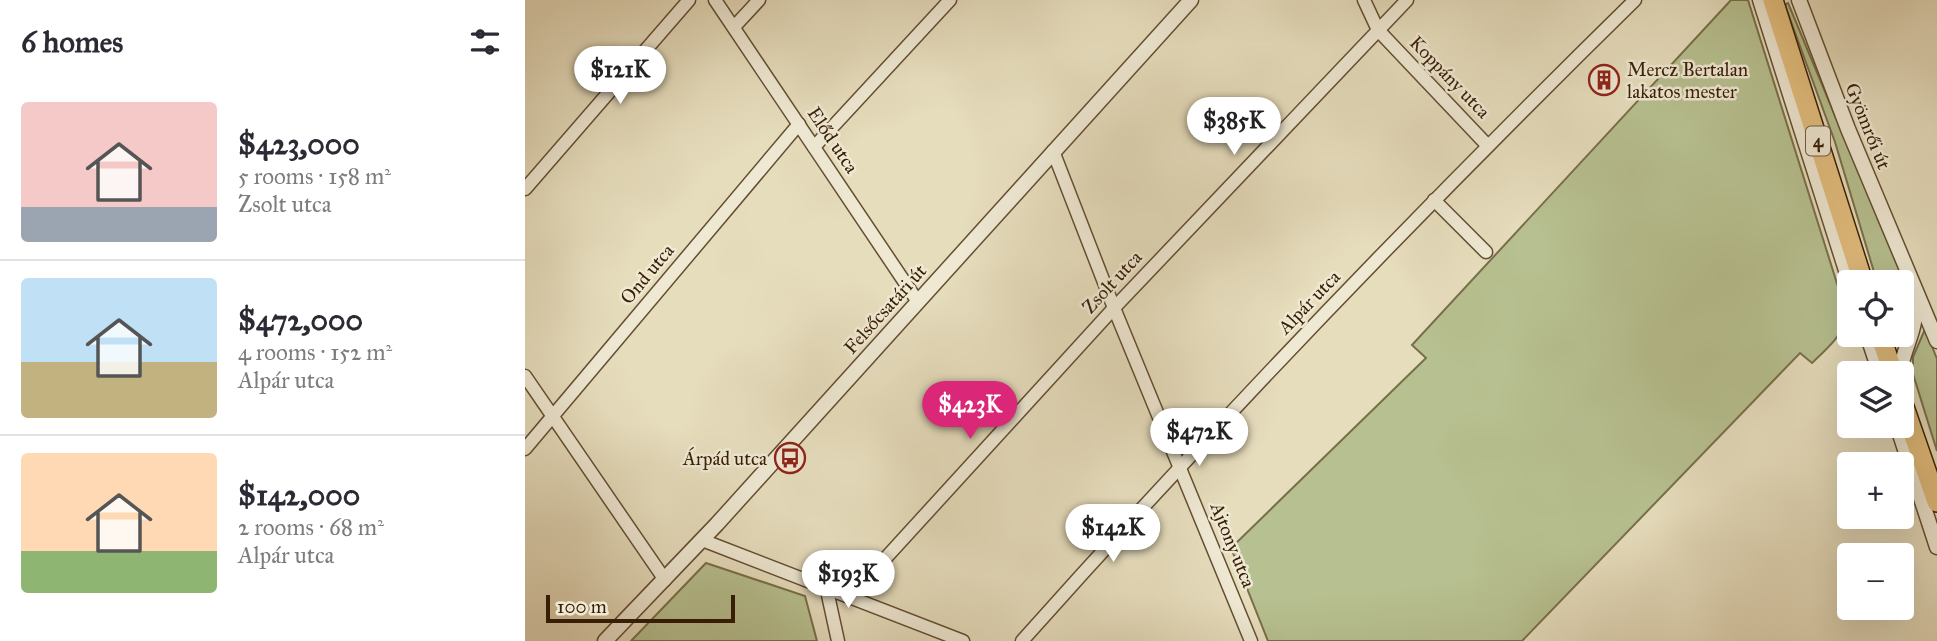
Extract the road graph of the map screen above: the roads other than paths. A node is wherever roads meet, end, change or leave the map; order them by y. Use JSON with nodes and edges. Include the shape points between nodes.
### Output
{"nodes":[{"id":1,"x":689,"y":0,"type":"edge"},
{"id":2,"x":715,"y":0,"type":"edge"},
{"id":3,"x":759,"y":0,"type":"edge"},
{"id":4,"x":950,"y":0,"type":"edge"},
{"id":5,"x":1191,"y":0,"type":"edge"},
{"id":6,"x":1364,"y":0,"type":"edge"},
{"id":7,"x":1407,"y":0,"type":"edge"},
{"id":8,"x":1635,"y":0,"type":"edge"},
{"id":9,"x":1760,"y":0,"type":"edge"},
{"id":10,"x":1773,"y":0,"type":"edge"},
{"id":11,"x":1799,"y":0,"type":"edge"},
{"id":12,"x":734,"y":27,"type":"junction"},
{"id":13,"x":1378,"y":30,"type":"junction"},
{"id":14,"x":799,"y":124,"type":"junction"},
{"id":15,"x":1487,"y":145,"type":"junction"},
{"id":16,"x":814,"y":147,"type":"junction"},
{"id":17,"x":1053,"y":151,"type":"junction"},
{"id":18,"x":525,"y":189,"type":"edge"},
{"id":19,"x":1434,"y":200,"type":"junction"},
{"id":20,"x":1486,"y":252,"type":"dead end"},
{"id":21,"x":1905,"y":265,"type":"junction"},
{"id":22,"x":1846,"y":270,"type":"edge"},
{"id":23,"x":1859,"y":270,"type":"edge"},
{"id":24,"x":918,"y":302,"type":"junction"},
{"id":25,"x":1114,"y":307,"type":"junction"},
{"id":26,"x":1937,"y":341,"type":"edge"},
{"id":27,"x":1902,"y":361,"type":"edge"},
{"id":28,"x":525,"y":376,"type":"edge"},
{"id":29,"x":553,"y":416,"type":"junction"},
{"id":30,"x":1914,"y":436,"type":"edge"},
{"id":31,"x":1901,"y":438,"type":"edge"},
{"id":32,"x":525,"y":449,"type":"edge"},
{"id":33,"x":1180,"y":465,"type":"junction"},
{"id":34,"x":1937,"y":502,"type":"edge"},
{"id":35,"x":702,"y":540,"type":"junction"},
{"id":36,"x":1937,"y":547,"type":"edge"},
{"id":37,"x":665,"y":580,"type":"junction"},
{"id":38,"x":826,"y":586,"type":"junction"},
{"id":39,"x":851,"y":596,"type":"junction"},
{"id":40,"x":605,"y":641,"type":"edge"},
{"id":41,"x":838,"y":641,"type":"edge"},
{"id":42,"x":963,"y":641,"type":"edge"},
{"id":43,"x":1022,"y":641,"type":"edge"},
{"id":44,"x":1251,"y":641,"type":"edge"}],
"edges":[{"from":1,"to":18,"type":"street"},
{"from":2,"to":12,"type":"street","name":"Előd utca"},
{"from":3,"to":12,"type":"street"},
{"from":4,"to":16,"type":"street"},
{"from":5,"to":17,"type":"street","name":"Felsőcsatári út"},
{"from":6,"to":13,"type":"street","name":"Koppány utca"},
{"from":7,"to":13,"type":"street","name":"Zsolt utca"},
{"from":8,"to":15,"type":"street","name":"Alpár utca"},
{"from":9,"to":22,"type":"street"},
{"from":10,"to":23,"type":"main road","number":"4"},
{"from":11,"to":21,"type":"street","name":"Gyömrői út"},
{"from":12,"to":14,"type":"street","name":"Előd utca"},
{"from":13,"to":15,"type":"street","name":"Koppány utca"},
{"from":13,"to":25,"type":"street","name":"Zsolt utca"},
{"from":14,"to":16,"type":"street","name":"Előd utca"},
{"from":14,"to":29,"type":"street","name":"Ond utca"},
{"from":15,"to":19,"type":"street","name":"Alpár utca"},
{"from":16,"to":24,"type":"street","name":"Előd utca"},
{"from":17,"to":24,"type":"street","name":"Felsőcsatári út"},
{"from":17,"to":25,"type":"street","name":"Ajtony utca"},
{"from":19,"to":20,"type":"street"},
{"from":19,"to":33,"type":"street","name":"Alpár utca"},
{"from":21,"to":26,"type":"street","name":"Gyömrői út"},
{"from":21,"to":27,"type":"street","name":"Gyömrői út","via":[[1917,309]]},
{"from":24,"to":35,"type":"street","name":"Felsőcsatári út"},
{"from":25,"to":33,"type":"street","name":"Ajtony utca"},
{"from":25,"to":39,"type":"street","name":"Zsolt utca"},
{"from":28,"to":29,"type":"street"},
{"from":29,"to":32,"type":"street","name":"Ond utca"},
{"from":29,"to":37,"type":"street"},
{"from":30,"to":34,"type":"main road"},
{"from":31,"to":36,"type":"street"},
{"from":33,"to":43,"type":"street","name":"Alpár utca"},
{"from":33,"to":44,"type":"street","name":"Ajtony utca"},
{"from":35,"to":37,"type":"street","name":"Felsőcsatári út"},
{"from":35,"to":38,"type":"street"},
{"from":37,"to":40,"type":"street","name":"Felsőcsatári út"},
{"from":38,"to":39,"type":"street"},
{"from":38,"to":41,"type":"street"},
{"from":39,"to":42,"type":"street"}]}
